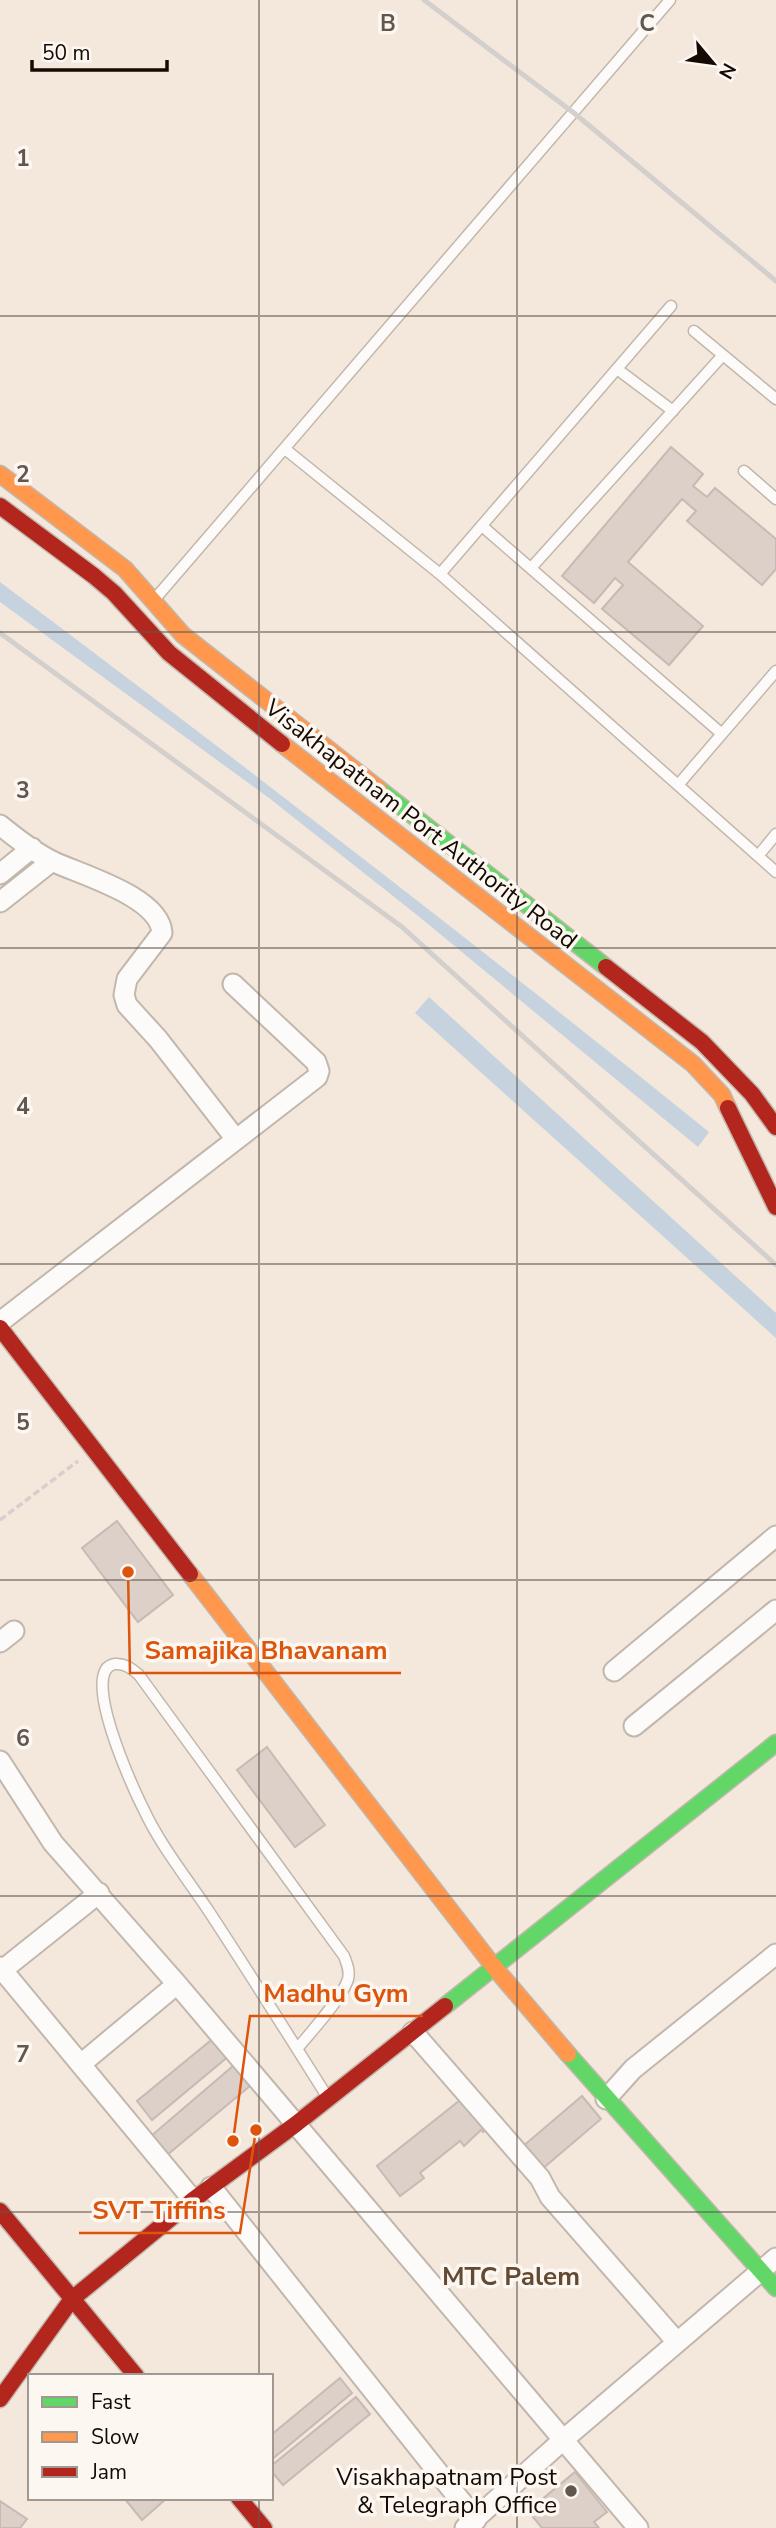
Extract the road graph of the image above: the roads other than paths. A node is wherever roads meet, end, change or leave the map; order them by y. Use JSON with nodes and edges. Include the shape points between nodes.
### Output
{"nodes":[{"id":1,"x":670,"y":0,"type":"edge"},
{"id":2,"x":671,"y":306,"type":"dead end"},
{"id":3,"x":694,"y":331,"type":"dead end"},
{"id":4,"x":723,"y":355,"type":"junction"},
{"id":5,"x":617,"y":369,"type":"junction"},
{"id":6,"x":776,"y":399,"type":"edge"},
{"id":7,"x":673,"y":411,"type":"junction"},
{"id":8,"x":285,"y":449,"type":"junction"},
{"id":9,"x":744,"y":471,"type":"dead end"},
{"id":10,"x":0,"y":474,"type":"edge"},
{"id":11,"x":776,"y":499,"type":"edge"},
{"id":12,"x":0,"y":506,"type":"edge"},
{"id":13,"x":482,"y":526,"type":"junction"},
{"id":14,"x":531,"y":568,"type":"junction"},
{"id":15,"x":440,"y":574,"type":"junction"},
{"id":16,"x":153,"y":601,"type":"junction"},
{"id":17,"x":138,"y":620,"type":"junction"},
{"id":18,"x":776,"y":671,"type":"edge"},
{"id":19,"x":722,"y":734,"type":"junction"},
{"id":20,"x":678,"y":785,"type":"junction"},
{"id":21,"x":0,"y":825,"type":"edge"},
{"id":22,"x":776,"y":834,"type":"edge"},
{"id":23,"x":32,"y":848,"type":"junction"},
{"id":24,"x":758,"y":856,"type":"junction"},
{"id":25,"x":52,"y":861,"type":"junction"},
{"id":26,"x":776,"y":872,"type":"edge"},
{"id":27,"x":0,"y":874,"type":"edge"},
{"id":28,"x":0,"y":902,"type":"edge"},
{"id":29,"x":233,"y":984,"type":"dead end"},
{"id":30,"x":776,"y":1127,"type":"edge"},
{"id":31,"x":235,"y":1138,"type":"junction"},
{"id":32,"x":776,"y":1207,"type":"edge"},
{"id":33,"x":0,"y":1322,"type":"edge"},
{"id":34,"x":0,"y":1328,"type":"edge"},
{"id":35,"x":776,"y":1536,"type":"edge"},
{"id":36,"x":776,"y":1610,"type":"edge"},
{"id":37,"x":614,"y":1671,"type":"dead end"},
{"id":38,"x":634,"y":1726,"type":"dead end"},
{"id":39,"x":776,"y":1743,"type":"edge"},
{"id":40,"x":0,"y":1761,"type":"edge"},
{"id":41,"x":99,"y":1893,"type":"junction"},
{"id":42,"x":776,"y":1954,"type":"edge"},
{"id":43,"x":494,"y":1967,"type":"junction"},
{"id":44,"x":1,"y":1970,"type":"edge"},
{"id":45,"x":177,"y":1984,"type":"junction"},
{"id":46,"x":413,"y":2032,"type":"junction"},
{"id":47,"x":297,"y":2049,"type":"junction"},
{"id":48,"x":82,"y":2064,"type":"junction"},
{"id":49,"x":328,"y":2098,"type":"junction"},
{"id":50,"x":606,"y":2099,"type":"junction"},
{"id":51,"x":296,"y":2124,"type":"junction"},
{"id":52,"x":211,"y":2187,"type":"junction"},
{"id":53,"x":193,"y":2200,"type":"junction"},
{"id":54,"x":0,"y":2211,"type":"edge"},
{"id":55,"x":769,"y":2264,"type":"edge"},
{"id":56,"x":776,"y":2288,"type":"edge"},
{"id":57,"x":72,"y":2299,"type":"junction"},
{"id":58,"x":677,"y":2342,"type":"junction"},
{"id":59,"x":134,"y":2374,"type":"edge"},
{"id":60,"x":0,"y":2399,"type":"edge"},
{"id":61,"x":563,"y":2440,"type":"junction"},
{"id":62,"x":241,"y":2500,"type":"edge"},
{"id":63,"x":470,"y":2524,"type":"edge"},
{"id":64,"x":264,"y":2528,"type":"edge"},
{"id":65,"x":638,"y":2528,"type":"edge"}],
"edges":[{"from":1,"to":8,"type":"lane"},
{"from":2,"to":5,"type":"lane"},
{"from":3,"to":4,"type":"lane"},
{"from":4,"to":6,"type":"lane"},
{"from":4,"to":7,"type":"lane"},
{"from":5,"to":7,"type":"lane"},
{"from":5,"to":13,"type":"lane"},
{"from":7,"to":14,"type":"lane"},
{"from":8,"to":15,"type":"lane"},
{"from":8,"to":16,"type":"lane"},
{"from":9,"to":11,"type":"lane"},
{"from":10,"to":16,"type":"main road","name":"Visakhapatnam Port Authority Road","via":[[107,554]]},
{"from":12,"to":17,"type":"main road","name":"Visakhapatnam Port Authority Road","via":[[94,576]]},
{"from":13,"to":14,"type":"lane"},
{"from":13,"to":15,"type":"lane"},
{"from":14,"to":19,"type":"lane"},
{"from":15,"to":20,"type":"lane"},
{"from":16,"to":17,"type":"lane"},
{"from":16,"to":30,"type":"main road","name":"Visakhapatnam Port Authority Road","via":[[203,652],[702,1042],[752,1094]]},
{"from":17,"to":32,"type":"main road","name":"Visakhapatnam Port Authority Road","via":[[216,693],[707,1076],[732,1113]]},
{"from":18,"to":19,"type":"lane"},
{"from":19,"to":20,"type":"lane"},
{"from":20,"to":24,"type":"lane"},
{"from":21,"to":23,"type":"street"},
{"from":22,"to":24,"type":"lane"},
{"from":23,"to":25,"type":"street"},
{"from":23,"to":27,"type":"street"},
{"from":24,"to":26,"type":"lane"},
{"from":25,"to":28,"type":"street"},
{"from":25,"to":31,"type":"street","via":[[137,899],[157,917],[162,933],[127,979],[127,1006]]},
{"from":29,"to":31,"type":"street","via":[[316,1062],[319,1071],[304,1089]]},
{"from":31,"to":33,"type":"street"},
{"from":34,"to":43,"type":"main road"},
{"from":35,"to":37,"type":"street"},
{"from":36,"to":38,"type":"street"},
{"from":39,"to":43,"type":"main road"},
{"from":40,"to":41,"type":"street","via":[[53,1843]]},
{"from":41,"to":44,"type":"street"},
{"from":41,"to":45,"type":"street"},
{"from":42,"to":50,"type":"street","via":[[633,2069]]},
{"from":43,"to":46,"type":"main road"},
{"from":43,"to":50,"type":"main road"},
{"from":44,"to":48,"type":"street"},
{"from":45,"to":48,"type":"street"},
{"from":45,"to":51,"type":"street"},
{"from":46,"to":49,"type":"main road"},
{"from":46,"to":58,"type":"street"},
{"from":47,"to":47,"type":"lane","via":[[144,1811],[105,1713],[101,1685],[110,1666],[128,1666],[139,1675],[344,1956],[349,1968],[343,1990]]},
{"from":47,"to":49,"type":"lane"},
{"from":48,"to":53,"type":"street"},
{"from":49,"to":51,"type":"main road"},
{"from":50,"to":55,"type":"main road"},
{"from":51,"to":52,"type":"main road"},
{"from":51,"to":61,"type":"street"},
{"from":52,"to":53,"type":"main road"},
{"from":52,"to":63,"type":"street"},
{"from":53,"to":57,"type":"main road"},
{"from":54,"to":57,"type":"main road"},
{"from":55,"to":56,"type":"main road"},
{"from":55,"to":58,"type":"street"},
{"from":57,"to":59,"type":"main road"},
{"from":57,"to":60,"type":"main road"},
{"from":58,"to":61,"type":"street"},
{"from":61,"to":63,"type":"street"},
{"from":61,"to":65,"type":"street"},
{"from":62,"to":64,"type":"main road"}]}
